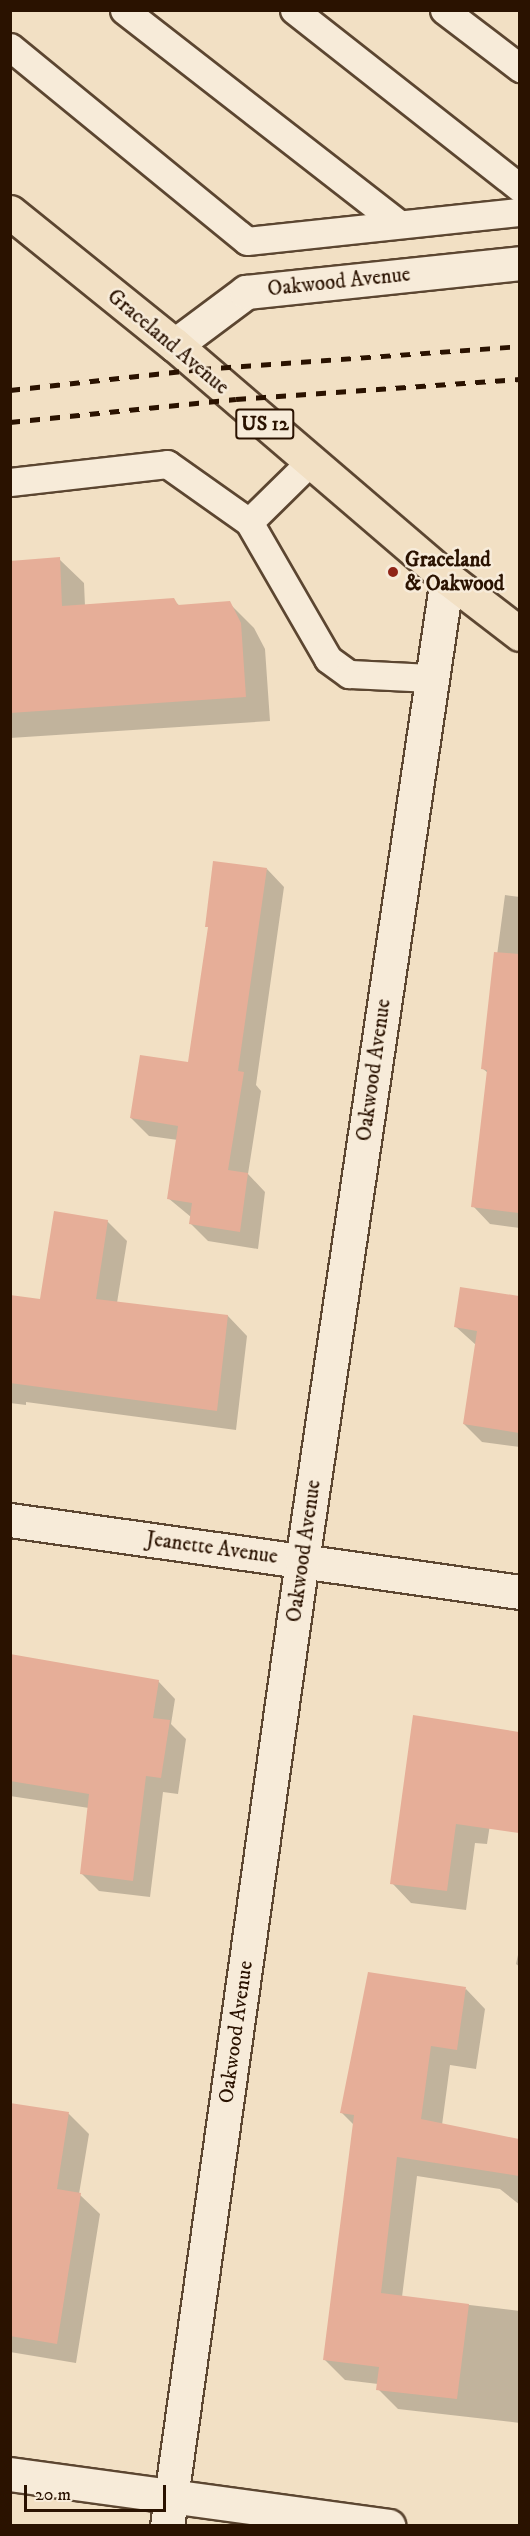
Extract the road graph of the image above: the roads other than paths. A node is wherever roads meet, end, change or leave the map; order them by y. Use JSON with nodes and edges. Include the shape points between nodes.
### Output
{"nodes":[{"id":1,"x":124,"y":10,"type":"edge"},
{"id":2,"x":294,"y":10,"type":"edge"},
{"id":3,"x":444,"y":10,"type":"edge"},
{"id":4,"x":10,"y":47,"type":"edge"},
{"id":5,"x":519,"y":68,"type":"edge"},
{"id":6,"x":519,"y":188,"type":"edge"},
{"id":7,"x":10,"y":212,"type":"edge"},
{"id":8,"x":519,"y":212,"type":"edge"},
{"id":9,"x":399,"y":224,"type":"junction"},
{"id":10,"x":519,"y":263,"type":"edge"},
{"id":11,"x":175,"y":345,"type":"junction"},
{"id":12,"x":310,"y":462,"type":"junction"},
{"id":13,"x":10,"y":482,"type":"edge"},
{"id":14,"x":249,"y":522,"type":"junction"},
{"id":15,"x":447,"y":578,"type":"junction"},
{"id":16,"x":519,"y":634,"type":"edge"},
{"id":17,"x":432,"y":678,"type":"junction"},
{"id":18,"x":10,"y":1520,"type":"edge"},
{"id":19,"x":302,"y":1561,"type":"junction"},
{"id":20,"x":519,"y":1592,"type":"edge"},
{"id":21,"x":10,"y":2474,"type":"edge"},
{"id":22,"x":169,"y":2510,"type":"edge"},
{"id":23,"x":388,"y":2526,"type":"edge"}],
"edges":[{"from":1,"to":9,"type":"lane"},
{"from":2,"to":6,"type":"lane"},
{"from":3,"to":5,"type":"lane"},
{"from":4,"to":9,"type":"lane","via":[[246,241]]},
{"from":7,"to":11,"type":"main road","name":"Graceland Avenue","number":"US 12"},
{"from":8,"to":9,"type":"lane"},
{"from":10,"to":11,"type":"street","name":"Oakwood Avenue","via":[[246,292]]},
{"from":11,"to":12,"type":"main road","name":"Graceland Avenue","number":"US 12"},
{"from":12,"to":14,"type":"lane"},
{"from":12,"to":15,"type":"main road","name":"Graceland Avenue","number":"US 12"},
{"from":13,"to":14,"type":"lane","via":[[167,464]]},
{"from":14,"to":17,"type":"lane","via":[[328,659],[349,674]]},
{"from":15,"to":16,"type":"main road","name":"Graceland Avenue","number":"US 12"},
{"from":15,"to":17,"type":"street","name":"Oakwood Avenue"},
{"from":17,"to":19,"type":"street","name":"Oakwood Avenue"},
{"from":18,"to":19,"type":"street","name":"Jeanette Avenue"},
{"from":19,"to":20,"type":"street","name":"Jeanette Avenue"},
{"from":19,"to":22,"type":"street","name":"Oakwood Avenue"},
{"from":21,"to":22,"type":"street"},
{"from":22,"to":23,"type":"street"}]}
